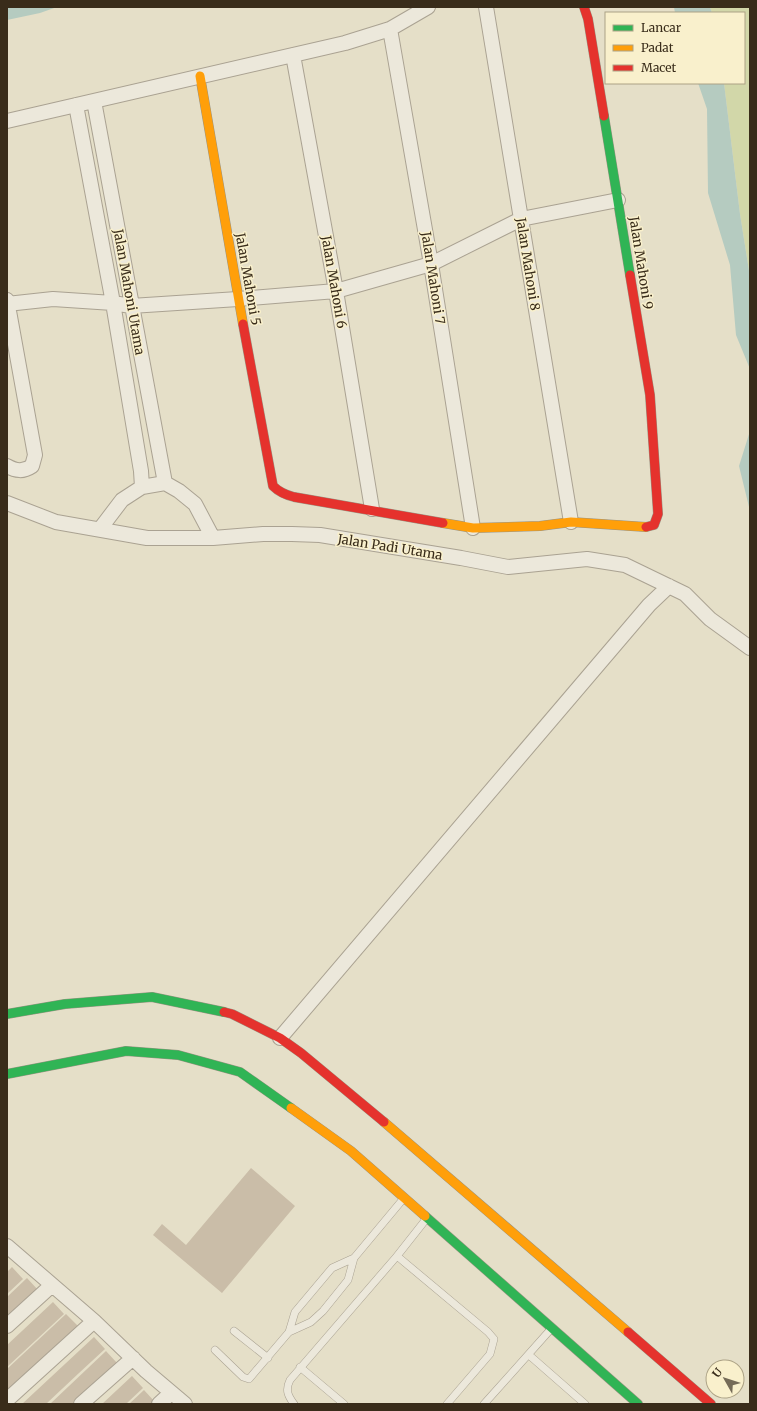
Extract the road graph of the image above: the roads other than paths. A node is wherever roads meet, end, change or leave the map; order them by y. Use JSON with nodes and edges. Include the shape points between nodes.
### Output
{"nodes":[{"id":1,"x":428,"y":7,"type":"edge"},
{"id":2,"x":486,"y":7,"type":"edge"},
{"id":3,"x":584,"y":7,"type":"edge"},
{"id":4,"x":390,"y":29,"type":"junction"},
{"id":5,"x":293,"y":56,"type":"junction"},
{"id":6,"x":200,"y":76,"type":"junction"},
{"id":7,"x":94,"y":101,"type":"junction"},
{"id":8,"x":76,"y":105,"type":"junction"},
{"id":9,"x":7,"y":121,"type":"edge"},
{"id":10,"x":618,"y":200,"type":"junction"},
{"id":11,"x":521,"y":219,"type":"junction"},
{"id":12,"x":431,"y":264,"type":"junction"},
{"id":13,"x":336,"y":291,"type":"junction"},
{"id":14,"x":238,"y":299,"type":"junction"},
{"id":15,"x":7,"y":302,"type":"edge"},
{"id":16,"x":113,"y":303,"type":"junction"},
{"id":17,"x":132,"y":306,"type":"junction"},
{"id":18,"x":7,"y":466,"type":"edge"},
{"id":19,"x":165,"y":483,"type":"junction"},
{"id":20,"x":142,"y":487,"type":"junction"},
{"id":21,"x":7,"y":503,"type":"edge"},
{"id":22,"x":372,"y":509,"type":"junction"},
{"id":23,"x":571,"y":522,"type":"junction"},
{"id":24,"x":474,"y":528,"type":"junction"},
{"id":25,"x":100,"y":529,"type":"junction"},
{"id":26,"x":213,"y":538,"type":"junction"},
{"id":27,"x":669,"y":586,"type":"junction"},
{"id":28,"x":750,"y":648,"type":"edge"},
{"id":29,"x":7,"y":1014,"type":"edge"},
{"id":30,"x":280,"y":1038,"type":"junction"},
{"id":31,"x":7,"y":1074,"type":"edge"},
{"id":32,"x":404,"y":1198,"type":"junction"},
{"id":33,"x":427,"y":1218,"type":"junction"},
{"id":34,"x":8,"y":1248,"type":"edge"},
{"id":35,"x":397,"y":1256,"type":"junction"},
{"id":36,"x":354,"y":1258,"type":"junction"},
{"id":37,"x":52,"y":1285,"type":"junction"},
{"id":38,"x":94,"y":1321,"type":"junction"},
{"id":39,"x":7,"y":1326,"type":"edge"},
{"id":40,"x":552,"y":1329,"type":"junction"},
{"id":41,"x":234,"y":1331,"type":"dead end"},
{"id":42,"x":289,"y":1332,"type":"junction"},
{"id":43,"x":215,"y":1350,"type":"dead end"},
{"id":44,"x":529,"y":1355,"type":"junction"},
{"id":45,"x":132,"y":1358,"type":"junction"},
{"id":46,"x":268,"y":1358,"type":"junction"},
{"id":47,"x":300,"y":1367,"type":"junction"},
{"id":48,"x":171,"y":1393,"type":"junction"},
{"id":49,"x":7,"y":1400,"type":"edge"},
{"id":50,"x":81,"y":1404,"type":"edge"},
{"id":51,"x":159,"y":1404,"type":"edge"},
{"id":52,"x":185,"y":1404,"type":"edge"},
{"id":53,"x":294,"y":1404,"type":"edge"},
{"id":54,"x":344,"y":1404,"type":"edge"},
{"id":55,"x":447,"y":1404,"type":"edge"},
{"id":56,"x":484,"y":1404,"type":"edge"},
{"id":57,"x":585,"y":1404,"type":"edge"},
{"id":58,"x":638,"y":1404,"type":"edge"},
{"id":59,"x":711,"y":1404,"type":"edge"}],
"edges":[{"from":1,"to":4,"type":"street"},
{"from":2,"to":11,"type":"street","name":"Jalan Mahoni 8"},
{"from":3,"to":10,"type":"street","name":"Jalan Mahoni 9","via":[[588,18]]},
{"from":4,"to":5,"type":"street"},
{"from":4,"to":12,"type":"street","name":"Jalan Mahoni 7"},
{"from":5,"to":6,"type":"street"},
{"from":5,"to":13,"type":"street","name":"Jalan Mahoni 6"},
{"from":6,"to":7,"type":"street"},
{"from":6,"to":14,"type":"street","name":"Jalan Mahoni 5"},
{"from":7,"to":8,"type":"street"},
{"from":7,"to":17,"type":"street","name":"Jalan Mahoni Utama"},
{"from":8,"to":9,"type":"street"},
{"from":8,"to":16,"type":"street","name":"Jalan Mahoni Utama"},
{"from":10,"to":11,"type":"street"},
{"from":10,"to":23,"type":"street","name":"Jalan Mahoni 9","via":[[650,395],[658,514],[654,525],[645,527]]},
{"from":11,"to":12,"type":"street"},
{"from":11,"to":23,"type":"street","name":"Jalan Mahoni 8"},
{"from":12,"to":13,"type":"street"},
{"from":12,"to":24,"type":"street","name":"Jalan Mahoni 7"},
{"from":13,"to":14,"type":"street"},
{"from":13,"to":22,"type":"street","name":"Jalan Mahoni 6"},
{"from":14,"to":17,"type":"street"},
{"from":14,"to":22,"type":"street","name":"Jalan Mahoni 5","via":[[276,491]]},
{"from":15,"to":16,"type":"street","via":[[53,299]]},
{"from":15,"to":18,"type":"street","via":[[35,455],[32,466],[25,471]]},
{"from":16,"to":17,"type":"street"},
{"from":16,"to":20,"type":"street","name":"Jalan Mahoni Utama"},
{"from":17,"to":19,"type":"street","name":"Jalan Mahoni Utama"},
{"from":19,"to":20,"type":"street"},
{"from":19,"to":26,"type":"street","via":[[195,504]]},
{"from":20,"to":25,"type":"street","via":[[122,500]]},
{"from":21,"to":25,"type":"street","name":"Jalan Padi Utama","via":[[56,522]]},
{"from":22,"to":24,"type":"street"},
{"from":23,"to":24,"type":"street","via":[[540,526]]},
{"from":25,"to":26,"type":"street","name":"Jalan Padi Utama","via":[[147,538]]},
{"from":26,"to":27,"type":"street","name":"Jalan Padi Utama","via":[[263,534],[320,535],[508,567],[587,559],[625,565]]},
{"from":27,"to":28,"type":"street","name":"Jalan Padi Utama","via":[[685,594],[710,619]]},
{"from":27,"to":30,"type":"street","via":[[644,611]]},
{"from":29,"to":30,"type":"street","via":[[65,1004],[152,997],[232,1014]]},
{"from":30,"to":59,"type":"street","via":[[381,1120]]},
{"from":31,"to":32,"type":"street","via":[[126,1051],[178,1055],[240,1072],[351,1151]]},
{"from":32,"to":33,"type":"street"},
{"from":32,"to":36,"type":"lane"},
{"from":33,"to":35,"type":"lane"},
{"from":33,"to":40,"type":"street"},
{"from":34,"to":37,"type":"street"},
{"from":35,"to":47,"type":"lane"},
{"from":35,"to":55,"type":"lane","via":[[494,1339],[490,1354]]},
{"from":36,"to":42,"type":"lane","via":[[332,1268],[295,1312]]},
{"from":36,"to":42,"type":"lane","via":[[348,1280],[323,1311],[311,1322]]},
{"from":37,"to":38,"type":"street"},
{"from":37,"to":39,"type":"street"},
{"from":38,"to":45,"type":"street"},
{"from":38,"to":49,"type":"street"},
{"from":40,"to":44,"type":"lane"},
{"from":40,"to":58,"type":"street"},
{"from":41,"to":46,"type":"lane"},
{"from":42,"to":46,"type":"lane"},
{"from":43,"to":46,"type":"lane","via":[[243,1377],[249,1379]]},
{"from":44,"to":56,"type":"lane"},
{"from":44,"to":57,"type":"lane"},
{"from":45,"to":48,"type":"street"},
{"from":45,"to":50,"type":"street"},
{"from":47,"to":53,"type":"lane","via":[[287,1385],[289,1398]]},
{"from":47,"to":54,"type":"lane"},
{"from":48,"to":51,"type":"street"},
{"from":48,"to":52,"type":"street"}]}
